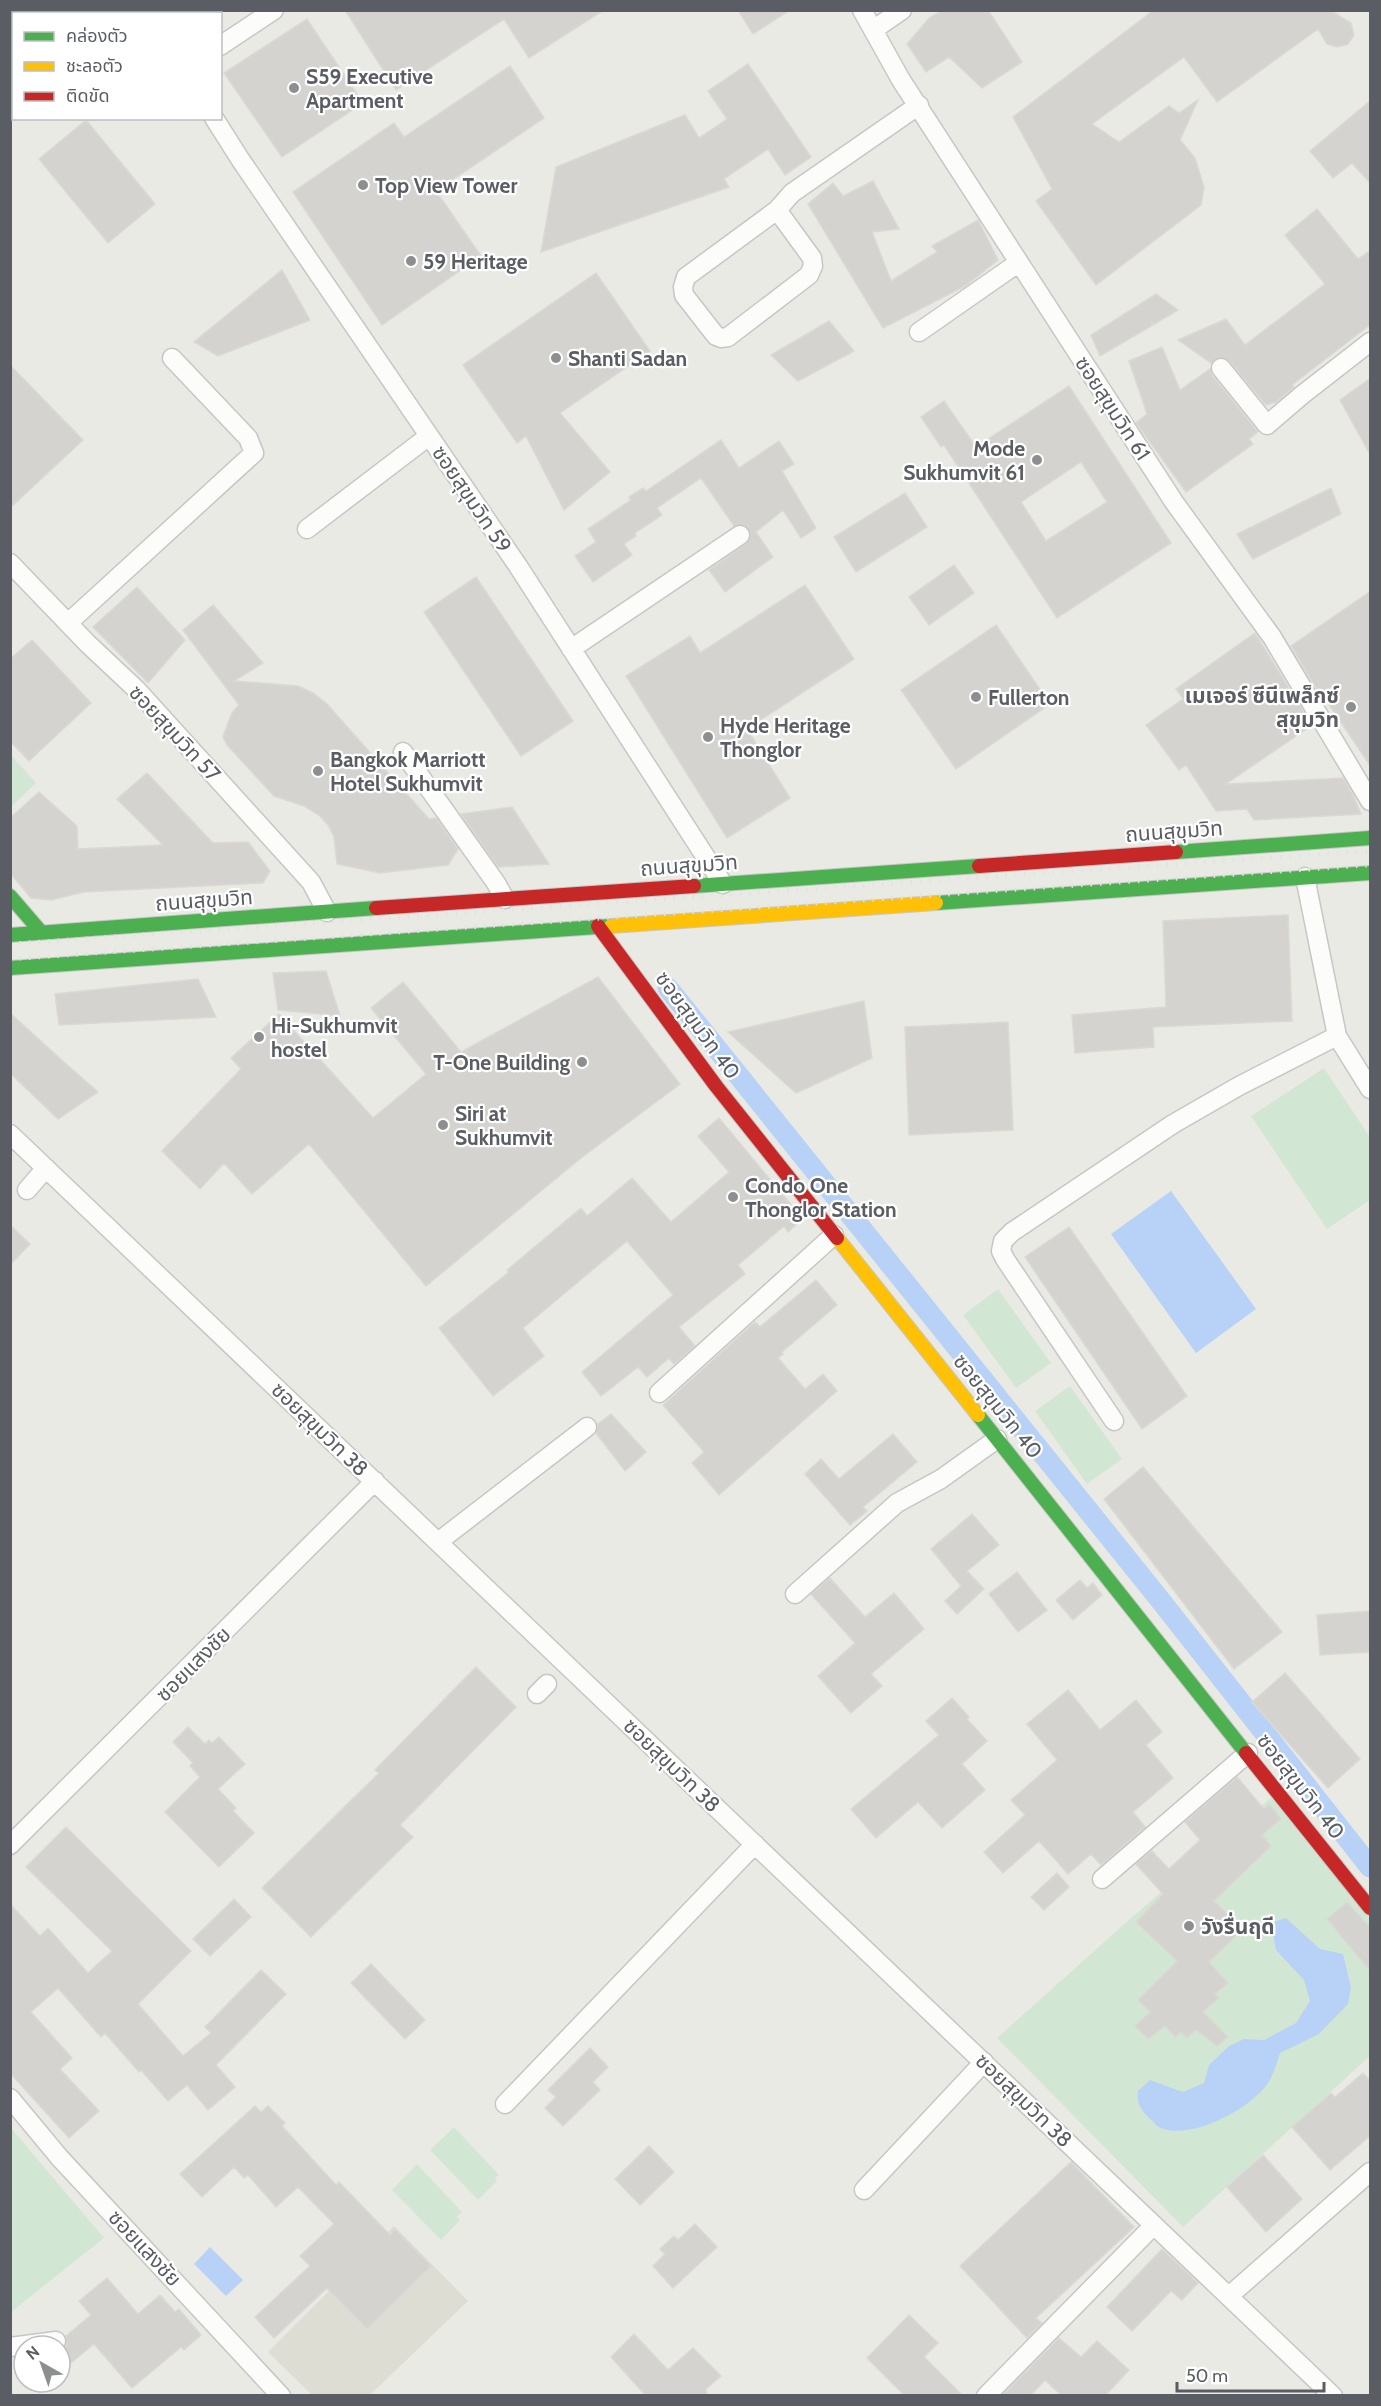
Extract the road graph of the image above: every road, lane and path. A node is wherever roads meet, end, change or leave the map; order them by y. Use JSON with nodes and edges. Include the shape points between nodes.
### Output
{"nodes":[{"id":1,"x":274,"y":10,"type":"edge"},
{"id":2,"x":861,"y":10,"type":"edge"},
{"id":3,"x":902,"y":10,"type":"edge"},
{"id":4,"x":873,"y":30,"type":"junction"},
{"id":5,"x":222,"y":45,"type":"edge"},
{"id":6,"x":919,"y":105,"type":"junction"},
{"id":7,"x":215,"y":120,"type":"edge"},
{"id":8,"x":777,"y":210,"type":"junction"},
{"id":9,"x":1018,"y":263,"type":"junction"},
{"id":10,"x":919,"y":332,"type":"dead end"},
{"id":11,"x":1371,"y":342,"type":"edge"},
{"id":12,"x":172,"y":358,"type":"dead end"},
{"id":13,"x":1221,"y":368,"type":"dead end"},
{"id":14,"x":429,"y":436,"type":"junction"},
{"id":15,"x":307,"y":529,"type":"dead end"},
{"id":16,"x":740,"y":535,"type":"dead end"},
{"id":17,"x":10,"y":563,"type":"edge"},
{"id":18,"x":68,"y":623,"type":"junction"},
{"id":19,"x":571,"y":649,"type":"junction"},
{"id":20,"x":403,"y":752,"type":"dead end"},
{"id":21,"x":1371,"y":801,"type":"edge"},
{"id":22,"x":1371,"y":838,"type":"edge"},
{"id":23,"x":1371,"y":873,"type":"edge"},
{"id":24,"x":1305,"y":877,"type":"junction"},
{"id":25,"x":723,"y":884,"type":"junction"},
{"id":26,"x":10,"y":896,"type":"edge"},
{"id":27,"x":505,"y":899,"type":"junction"},
{"id":28,"x":596,"y":909,"type":"junction"},
{"id":29,"x":327,"y":912,"type":"junction"},
{"id":30,"x":10,"y":935,"type":"edge"},
{"id":31,"x":44,"y":949,"type":"junction"},
{"id":32,"x":10,"y":968,"type":"edge"},
{"id":33,"x":1337,"y":1036,"type":"junction"},
{"id":34,"x":1371,"y":1089,"type":"edge"},
{"id":35,"x":10,"y":1134,"type":"edge"},
{"id":36,"x":46,"y":1168,"type":"junction"},
{"id":37,"x":27,"y":1190,"type":"dead end"},
{"id":38,"x":834,"y":1235,"type":"junction"},
{"id":39,"x":659,"y":1393,"type":"dead end"},
{"id":40,"x":1114,"y":1421,"type":"dead end"},
{"id":41,"x":587,"y":1427,"type":"dead end"},
{"id":42,"x":998,"y":1439,"type":"junction"},
{"id":43,"x":375,"y":1481,"type":"junction"},
{"id":44,"x":438,"y":1542,"type":"junction"},
{"id":45,"x":795,"y":1594,"type":"dead end"},
{"id":46,"x":1248,"y":1753,"type":"junction"},
{"id":47,"x":755,"y":1844,"type":"junction"},
{"id":48,"x":10,"y":1845,"type":"edge"},
{"id":49,"x":1102,"y":1879,"type":"dead end"},
{"id":50,"x":1371,"y":1908,"type":"edge"},
{"id":51,"x":984,"y":2062,"type":"junction"},
{"id":52,"x":10,"y":2098,"type":"edge"},
{"id":53,"x":505,"y":2104,"type":"dead end"},
{"id":54,"x":1371,"y":2172,"type":"edge"},
{"id":55,"x":864,"y":2190,"type":"dead end"},
{"id":56,"x":1154,"y":2225,"type":"junction"},
{"id":57,"x":1229,"y":2296,"type":"junction"},
{"id":58,"x":281,"y":2396,"type":"edge"},
{"id":59,"x":986,"y":2396,"type":"edge"},
{"id":60,"x":1334,"y":2396,"type":"edge"}],
"edges":[{"from":1,"to":5,"type":"street"},
{"from":2,"to":4,"type":"street","name":"ซอยสุขุมวิท 61"},
{"from":3,"to":4,"type":"street"},
{"from":4,"to":6,"type":"street","name":"ซอยสุขุมวิท 61"},
{"from":6,"to":8,"type":"street","via":[[792,193]]},
{"from":6,"to":9,"type":"street","name":"ซอยสุขุมวิท 61"},
{"from":7,"to":14,"type":"street","name":"ซอยสุขุมวิท 59"},
{"from":8,"to":8,"type":"street","via":[[686,277],[684,295],[716,336],[728,337],[809,275],[813,258]]},
{"from":9,"to":10,"type":"street"},
{"from":9,"to":21,"type":"street","name":"ซอยสุขุมวิท 61","via":[[1174,502],[1268,630]]},
{"from":11,"to":13,"type":"street","via":[[1267,425]]},
{"from":12,"to":18,"type":"street","via":[[248,438],[254,453]]},
{"from":14,"to":15,"type":"street"},
{"from":14,"to":19,"type":"street","name":"ซอยสุขุมวิท 59"},
{"from":16,"to":19,"type":"street"},
{"from":17,"to":18,"type":"street","name":"ซอยสุขุมวิท 57"},
{"from":18,"to":29,"type":"street","name":"ซอยสุขุมวิท 57","via":[[137,690],[311,882]]},
{"from":19,"to":25,"type":"street","name":"ซอยสุขุมวิท 59"},
{"from":20,"to":27,"type":"street"},
{"from":22,"to":25,"type":"main road","name":"ถนนสุขุมวิท"},
{"from":23,"to":24,"type":"main road","name":"ถนนสุขุมวิท"},
{"from":24,"to":28,"type":"main road","name":"ถนนสุขุมวิท"},
{"from":24,"to":33,"type":"street"},
{"from":25,"to":28,"type":"main road","name":"ถนนสุขุมวิท"},
{"from":26,"to":31,"type":"main road"},
{"from":27,"to":28,"type":"main road","name":"ถนนสุขุมวิท"},
{"from":27,"to":29,"type":"main road","name":"ถนนสุขุมวิท"},
{"from":28,"to":31,"type":"main road","name":"ถนนสุขุมวิท"},
{"from":28,"to":38,"type":"main road","name":"ซอยสุขุมวิท 40","via":[[716,1086]]},
{"from":29,"to":31,"type":"main road","name":"ถนนสุขุมวิท"},
{"from":30,"to":31,"type":"main road","name":"ถนนสุขุมวิท"},
{"from":31,"to":32,"type":"main road","name":"ถนนสุขุมวิท"},
{"from":33,"to":34,"type":"street"},
{"from":33,"to":40,"type":"street","via":[[1173,1124],[1003,1241],[1001,1251],[1005,1259]]},
{"from":35,"to":36,"type":"street","name":"ซอยสุขุมวิท 38"},
{"from":36,"to":37,"type":"street"},
{"from":36,"to":43,"type":"street","name":"ซอยสุขุมวิท 38"},
{"from":38,"to":39,"type":"street"},
{"from":38,"to":42,"type":"main road","name":"ซอยสุขุมวิท 40"},
{"from":41,"to":44,"type":"street"},
{"from":42,"to":45,"type":"street","via":[[897,1503]]},
{"from":42,"to":46,"type":"main road","name":"ซอยสุขุมวิท 40"},
{"from":43,"to":44,"type":"street","name":"ซอยสุขุมวิท 38"},
{"from":43,"to":48,"type":"street","name":"ซอยแสงชัย"},
{"from":44,"to":47,"type":"street","name":"ซอยสุขุมวิท 38"},
{"from":46,"to":49,"type":"street"},
{"from":46,"to":50,"type":"main road","name":"ซอยสุขุมวิท 40"},
{"from":47,"to":51,"type":"street","name":"ซอยสุขุมวิท 38"},
{"from":47,"to":53,"type":"street"},
{"from":51,"to":55,"type":"street"},
{"from":51,"to":56,"type":"street","name":"ซอยสุขุมวิท 38"},
{"from":52,"to":58,"type":"street","name":"ซอยแสงชัย","via":[[48,2145]]},
{"from":54,"to":57,"type":"street"},
{"from":56,"to":57,"type":"street","name":"ซอยสุขุมวิท 38"},
{"from":56,"to":59,"type":"street"},
{"from":57,"to":60,"type":"street","name":"ซอยสุขุมวิท 38"}]}
